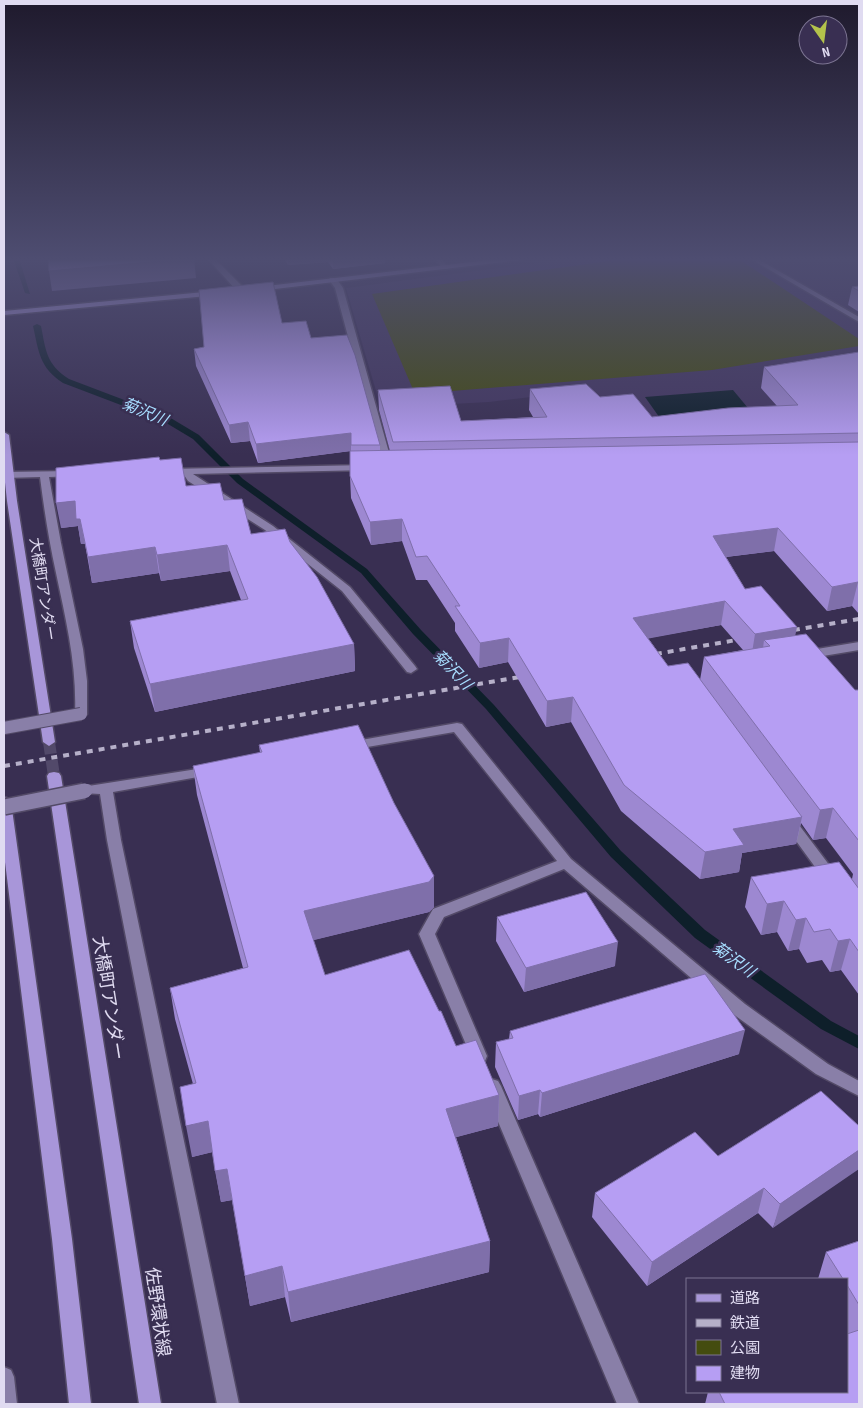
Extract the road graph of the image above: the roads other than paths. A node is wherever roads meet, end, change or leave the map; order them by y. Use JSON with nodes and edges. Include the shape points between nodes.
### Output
{"nodes":[{"id":1,"x":350,"y":324,"type":"edge"},
{"id":2,"x":4,"y":435,"type":"edge"},
{"id":3,"x":158,"y":472,"type":"edge"},
{"id":4,"x":187,"y":472,"type":"junction"},
{"id":5,"x":44,"y":474,"type":"junction"},
{"id":6,"x":82,"y":474,"type":"edge"},
{"id":7,"x":6,"y":475,"type":"edge"},
{"id":8,"x":859,"y":646,"type":"edge"},
{"id":9,"x":791,"y":658,"type":"edge"},
{"id":10,"x":411,"y":669,"type":"dead end"},
{"id":11,"x":4,"y":728,"type":"edge"},
{"id":12,"x":49,"y":742,"type":"tunnel mouth"},
{"id":13,"x":340,"y":748,"type":"edge"},
{"id":14,"x":223,"y":768,"type":"edge"},
{"id":15,"x":54,"y":776,"type":"tunnel mouth"},
{"id":16,"x":106,"y":789,"type":"junction"},
{"id":17,"x":4,"y":802,"type":"edge"},
{"id":18,"x":778,"y":805,"type":"edge"},
{"id":19,"x":4,"y":807,"type":"edge"},
{"id":20,"x":566,"y":862,"type":"junction"},
{"id":21,"x":842,"y":893,"type":"edge"},
{"id":22,"x":859,"y":1089,"type":"edge"},
{"id":23,"x":124,"y":1227,"type":"joint"},
{"id":24,"x":4,"y":1377,"type":"edge"},
{"id":25,"x":6,"y":1404,"type":"edge"},
{"id":26,"x":80,"y":1404,"type":"edge"},
{"id":27,"x":150,"y":1404,"type":"edge"},
{"id":28,"x":228,"y":1404,"type":"edge"},
{"id":29,"x":628,"y":1404,"type":"edge"}],
"edges":[{"from":1,"to":4,"type":"street","via":[[393,467]]},
{"from":2,"to":7,"type":"main road"},
{"from":3,"to":4,"type":"street"},
{"from":4,"to":10,"type":"street","via":[[191,478],[269,528],[346,589]]},
{"from":5,"to":6,"type":"street"},
{"from":5,"to":7,"type":"street"},
{"from":5,"to":11,"type":"street","bridge":true,"via":[[77,653],[81,714]]},
{"from":7,"to":12,"type":"main road","name":"大橋町アンダー"},
{"from":8,"to":9,"type":"street"},
{"from":13,"to":20,"type":"street","via":[[457,727]]},
{"from":14,"to":16,"type":"street"},
{"from":15,"to":23,"type":"main road","name":"大橋町アンダー"},
{"from":16,"to":19,"type":"street","bridge":true},
{"from":16,"to":28,"type":"street"},
{"from":17,"to":26,"type":"main road","via":[[62,1239]]},
{"from":18,"to":21,"type":"street"},
{"from":20,"to":22,"type":"street","via":[[739,1009],[822,1069]]},
{"from":20,"to":29,"type":"street","via":[[438,913],[427,934]]},
{"from":23,"to":27,"type":"main road","name":"佐野環状線"},
{"from":24,"to":25,"type":"street"}]}
